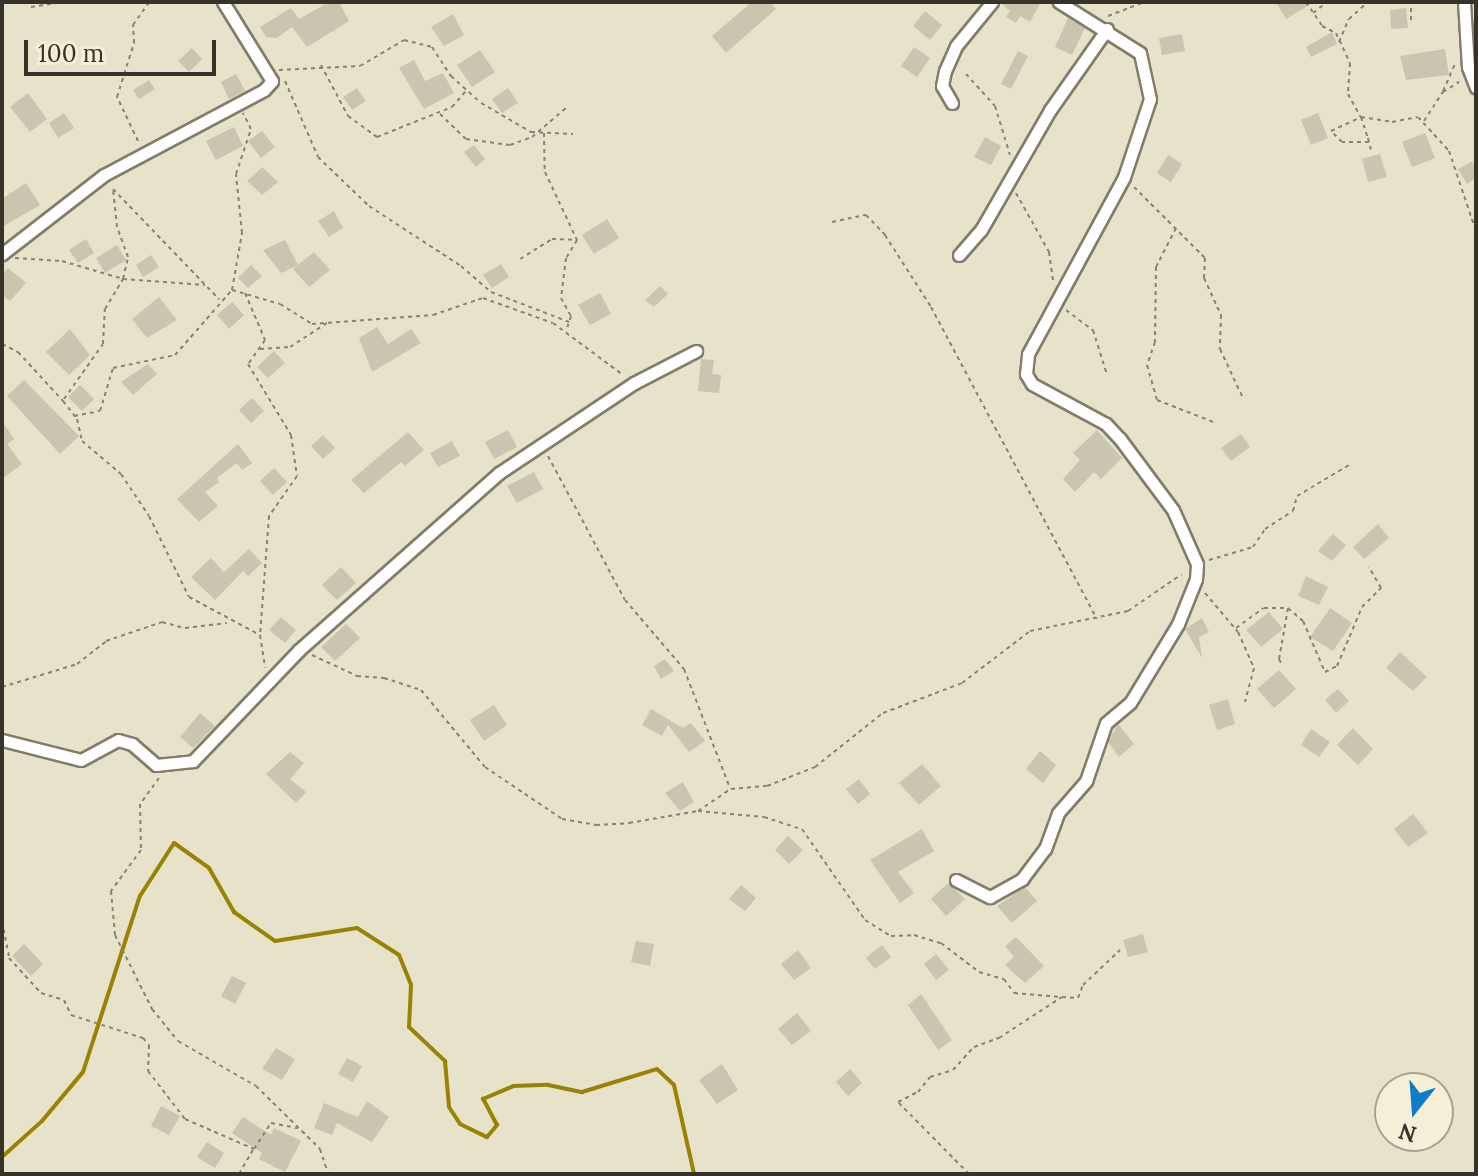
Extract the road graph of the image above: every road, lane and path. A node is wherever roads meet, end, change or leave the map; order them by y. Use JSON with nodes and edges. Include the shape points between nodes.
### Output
{"nodes":[{"id":1,"x":63,"y":2,"type":"edge"},
{"id":2,"x":149,"y":2,"type":"edge"},
{"id":3,"x":223,"y":2,"type":"edge"},
{"id":4,"x":992,"y":2,"type":"edge"},
{"id":5,"x":1059,"y":2,"type":"edge"},
{"id":6,"x":1145,"y":2,"type":"edge"},
{"id":7,"x":1306,"y":2,"type":"edge"},
{"id":8,"x":1327,"y":2,"type":"edge"},
{"id":9,"x":1368,"y":2,"type":"edge"},
{"id":10,"x":1411,"y":2,"type":"edge"},
{"id":11,"x":1464,"y":2,"type":"edge"},
{"id":12,"x":31,"y":7,"type":"dead end"},
{"id":13,"x":1313,"y":13,"type":"junction"},
{"id":14,"x":1411,"y":20,"type":"dead end"},
{"id":15,"x":1096,"y":22,"type":"junction"},
{"id":16,"x":1107,"y":29,"type":"junction"},
{"id":17,"x":1339,"y":42,"type":"junction"},
{"id":18,"x":1467,"y":55,"type":"junction"},
{"id":19,"x":321,"y":65,"type":"junction"},
{"id":20,"x":966,"y":74,"type":"dead end"},
{"id":21,"x":267,"y":76,"type":"junction"},
{"id":22,"x":1474,"y":83,"type":"edge"},
{"id":23,"x":467,"y":90,"type":"junction"},
{"id":24,"x":1443,"y":92,"type":"junction"},
{"id":25,"x":952,"y":103,"type":"dead end"},
{"id":26,"x":239,"y":105,"type":"junction"},
{"id":27,"x":566,"y":108,"type":"dead end"},
{"id":28,"x":439,"y":113,"type":"junction"},
{"id":29,"x":1361,"y":117,"type":"junction"},
{"id":30,"x":1423,"y":122,"type":"junction"},
{"id":31,"x":537,"y":132,"type":"junction"},
{"id":32,"x":544,"y":133,"type":"junction"},
{"id":33,"x":573,"y":134,"type":"dead end"},
{"id":34,"x":1369,"y":142,"type":"junction"},
{"id":35,"x":1371,"y":150,"type":"dead end"},
{"id":36,"x":143,"y":153,"type":"junction"},
{"id":37,"x":1013,"y":173,"type":"junction"},
{"id":38,"x":104,"y":175,"type":"junction"},
{"id":39,"x":1124,"y":177,"type":"junction"},
{"id":40,"x":113,"y":189,"type":"junction"},
{"id":41,"x":832,"y":222,"type":"dead end"},
{"id":42,"x":1177,"y":227,"type":"junction"},
{"id":43,"x":1476,"y":231,"type":"edge"},
{"id":44,"x":577,"y":240,"type":"junction"},
{"id":45,"x":959,"y":255,"type":"dead end"},
{"id":46,"x":2,"y":256,"type":"edge"},
{"id":47,"x":520,"y":259,"type":"dead end"},
{"id":48,"x":123,"y":279,"type":"junction"},
{"id":49,"x":205,"y":285,"type":"junction"},
{"id":50,"x":232,"y":290,"type":"junction"},
{"id":51,"x":245,"y":293,"type":"junction"},
{"id":52,"x":220,"y":300,"type":"junction"},
{"id":53,"x":1056,"y":303,"type":"junction"},
{"id":54,"x":331,"y":320,"type":"junction"},
{"id":55,"x":569,"y":322,"type":"junction"},
{"id":56,"x":566,"y":332,"type":"junction"},
{"id":57,"x":2,"y":344,"type":"edge"},
{"id":58,"x":258,"y":350,"type":"junction"},
{"id":59,"x":696,"y":351,"type":"dead end"},
{"id":60,"x":1107,"y":375,"type":"dead end"},
{"id":61,"x":634,"y":383,"type":"junction"},
{"id":62,"x":1242,"y":396,"type":"dead end"},
{"id":63,"x":63,"y":401,"type":"junction"},
{"id":64,"x":74,"y":416,"type":"junction"},
{"id":65,"x":1216,"y":423,"type":"dead end"},
{"id":66,"x":541,"y":444,"type":"junction"},
{"id":67,"x":1349,"y":465,"type":"dead end"},
{"id":68,"x":1197,"y":564,"type":"junction"},
{"id":69,"x":1369,"y":567,"type":"dead end"},
{"id":70,"x":1196,"y":579,"type":"junction"},
{"id":71,"x":1288,"y":608,"type":"junction"},
{"id":72,"x":1097,"y":620,"type":"junction"},
{"id":73,"x":228,"y":622,"type":"junction"},
{"id":74,"x":1235,"y":629,"type":"junction"},
{"id":75,"x":260,"y":635,"type":"junction"},
{"id":76,"x":299,"y":650,"type":"junction"},
{"id":77,"x":1282,"y":665,"type":"dead end"},
{"id":78,"x":268,"y":685,"type":"junction"},
{"id":79,"x":2,"y":687,"type":"edge"},
{"id":80,"x":1245,"y":702,"type":"dead end"},
{"id":81,"x":2,"y":740,"type":"edge"},
{"id":82,"x":167,"y":767,"type":"junction"},
{"id":83,"x":731,"y":789,"type":"junction"},
{"id":84,"x":698,"y":811,"type":"junction"},
{"id":85,"x":956,"y":880,"type":"dead end"},
{"id":86,"x":2,"y":921,"type":"edge"},
{"id":87,"x":1120,"y":950,"type":"dead end"},
{"id":88,"x":1062,"y":997,"type":"junction"},
{"id":89,"x":302,"y":1129,"type":"junction"},
{"id":90,"x":254,"y":1149,"type":"junction"},
{"id":91,"x":239,"y":1174,"type":"edge"},
{"id":92,"x":328,"y":1174,"type":"edge"},
{"id":93,"x":969,"y":1174,"type":"edge"}],
"edges":[{"from":1,"to":12,"type":"path"},
{"from":2,"to":36,"type":"path","via":[[133,25],[134,43],[117,97]]},
{"from":3,"to":21,"type":"street"},
{"from":4,"to":25,"type":"street","via":[[956,46],[945,71],[942,86]]},
{"from":5,"to":15,"type":"street"},
{"from":6,"to":15,"type":"path"},
{"from":7,"to":13,"type":"path"},
{"from":8,"to":13,"type":"path"},
{"from":9,"to":17,"type":"path","via":[[1349,19]]},
{"from":10,"to":14,"type":"path"},
{"from":11,"to":18,"type":"street"},
{"from":13,"to":17,"type":"path"},
{"from":15,"to":16,"type":"street"},
{"from":16,"to":37,"type":"street"},
{"from":16,"to":39,"type":"street","via":[[1140,53],[1148,76],[1144,124]]},
{"from":17,"to":29,"type":"path","via":[[1350,63],[1348,94]]},
{"from":18,"to":22,"type":"street"},
{"from":18,"to":24,"type":"path","via":[[1455,64]]},
{"from":19,"to":21,"type":"path","via":[[286,67]]},
{"from":19,"to":23,"type":"path","via":[[360,66],[404,40],[432,47]]},
{"from":19,"to":28,"type":"path","via":[[348,116],[370,135],[383,136]]},
{"from":20,"to":37,"type":"path","via":[[995,106]]},
{"from":21,"to":26,"type":"street","via":[[272,81],[264,90]]},
{"from":21,"to":55,"type":"path","via":[[283,77],[318,157],[369,206],[491,292]]},
{"from":22,"to":24,"type":"path"},
{"from":23,"to":28,"type":"path"},
{"from":23,"to":31,"type":"path"},
{"from":24,"to":30,"type":"path"},
{"from":26,"to":36,"type":"street"},
{"from":26,"to":50,"type":"path","via":[[251,129],[236,174],[242,233]]},
{"from":27,"to":31,"type":"path"},
{"from":28,"to":31,"type":"path","via":[[466,139],[501,146],[523,143]]},
{"from":29,"to":30,"type":"path","via":[[1392,122],[1418,117]]},
{"from":29,"to":34,"type":"path"},
{"from":29,"to":34,"type":"path","via":[[1331,131],[1332,138]]},
{"from":30,"to":43,"type":"path","via":[[1449,151]]},
{"from":31,"to":32,"type":"path"},
{"from":32,"to":33,"type":"path"},
{"from":32,"to":44,"type":"path","via":[[545,172]]},
{"from":34,"to":35,"type":"path"},
{"from":36,"to":38,"type":"street"},
{"from":37,"to":45,"type":"street","via":[[981,230]]},
{"from":37,"to":53,"type":"path","via":[[1018,202],[1049,252]]},
{"from":38,"to":40,"type":"path"},
{"from":38,"to":46,"type":"street"},
{"from":39,"to":42,"type":"path"},
{"from":39,"to":53,"type":"street"},
{"from":40,"to":48,"type":"path","via":[[117,227],[128,257]]},
{"from":40,"to":49,"type":"path"},
{"from":41,"to":72,"type":"path","via":[[866,215],[885,235],[931,307]]},
{"from":42,"to":62,"type":"path","via":[[1205,258],[1204,278],[1221,315],[1220,349]]},
{"from":42,"to":65,"type":"path","via":[[1156,267],[1155,342],[1147,365],[1157,400]]},
{"from":44,"to":47,"type":"path","via":[[552,239]]},
{"from":44,"to":55,"type":"path","via":[[566,258],[561,298]]},
{"from":46,"to":48,"type":"path","via":[[62,261]]},
{"from":48,"to":49,"type":"path"},
{"from":48,"to":63,"type":"path","via":[[105,309],[103,344]]},
{"from":49,"to":52,"type":"path"},
{"from":50,"to":51,"type":"path"},
{"from":50,"to":52,"type":"path"},
{"from":51,"to":54,"type":"path","via":[[280,304],[312,324]]},
{"from":51,"to":58,"type":"path","via":[[265,340]]},
{"from":52,"to":64,"type":"path","via":[[175,355],[113,368],[100,411]]},
{"from":53,"to":60,"type":"path","via":[[1093,330]]},
{"from":53,"to":68,"type":"street","via":[[1028,354],[1026,374],[1032,384],[1106,424],[1120,439],[1173,510]]},
{"from":54,"to":56,"type":"path","via":[[433,315],[483,298]]},
{"from":54,"to":58,"type":"path","via":[[290,347]]},
{"from":55,"to":56,"type":"path"},
{"from":56,"to":61,"type":"path"},
{"from":57,"to":63,"type":"path","via":[[18,352]]},
{"from":58,"to":75,"type":"path","via":[[248,364],[291,435],[297,476],[269,516]]},
{"from":59,"to":61,"type":"street"},
{"from":61,"to":66,"type":"street"},
{"from":63,"to":64,"type":"path"},
{"from":64,"to":73,"type":"path","via":[[82,441],[121,474],[149,516],[189,597]]},
{"from":66,"to":76,"type":"street","via":[[499,473]]},
{"from":66,"to":83,"type":"path","via":[[625,600],[684,669]]},
{"from":67,"to":68,"type":"path","via":[[1297,496],[1293,511],[1265,529],[1253,547]]},
{"from":68,"to":70,"type":"street"},
{"from":68,"to":72,"type":"path","via":[[1128,611]]},
{"from":69,"to":71,"type":"path","via":[[1381,588],[1362,607],[1337,666],[1325,672],[1303,621]]},
{"from":70,"to":74,"type":"path"},
{"from":70,"to":85,"type":"street","via":[[1178,624],[1130,703],[1106,723],[1086,781],[1058,813],[1045,849],[1022,879],[990,897]]},
{"from":71,"to":74,"type":"path","via":[[1264,608]]},
{"from":71,"to":77,"type":"path"},
{"from":72,"to":83,"type":"path","via":[[1030,631],[962,683],[883,713],[815,767],[767,786]]},
{"from":73,"to":75,"type":"path"},
{"from":73,"to":79,"type":"path","via":[[185,628],[162,622],[106,641],[77,664]]},
{"from":74,"to":80,"type":"path","via":[[1254,668]]},
{"from":75,"to":78,"type":"path"},
{"from":76,"to":78,"type":"street"},
{"from":76,"to":84,"type":"path","via":[[357,676],[421,690],[485,767],[562,819],[596,825]]},
{"from":78,"to":82,"type":"street","via":[[208,750],[193,761]]},
{"from":81,"to":82,"type":"street","via":[[81,760],[118,740]]},
{"from":82,"to":89,"type":"path","via":[[140,804],[141,850],[111,891],[115,935],[152,1009],[178,1041],[256,1086]]},
{"from":83,"to":84,"type":"path"},
{"from":84,"to":88,"type":"path","via":[[764,817],[802,829],[865,920],[891,936],[914,935],[941,943],[979,972],[1004,979],[1014,993]]},
{"from":86,"to":90,"type":"path","via":[[9,958],[41,993],[64,1000],[71,1015],[143,1038],[149,1045],[148,1071],[185,1119]]},
{"from":87,"to":88,"type":"path","via":[[1083,985],[1078,998]]},
{"from":88,"to":93,"type":"path","via":[[999,1038],[974,1047],[953,1070],[930,1077],[918,1092],[898,1102]]},
{"from":89,"to":90,"type":"path","via":[[271,1123]]},
{"from":89,"to":92,"type":"path","via":[[320,1149]]},
{"from":90,"to":91,"type":"path"}]}
